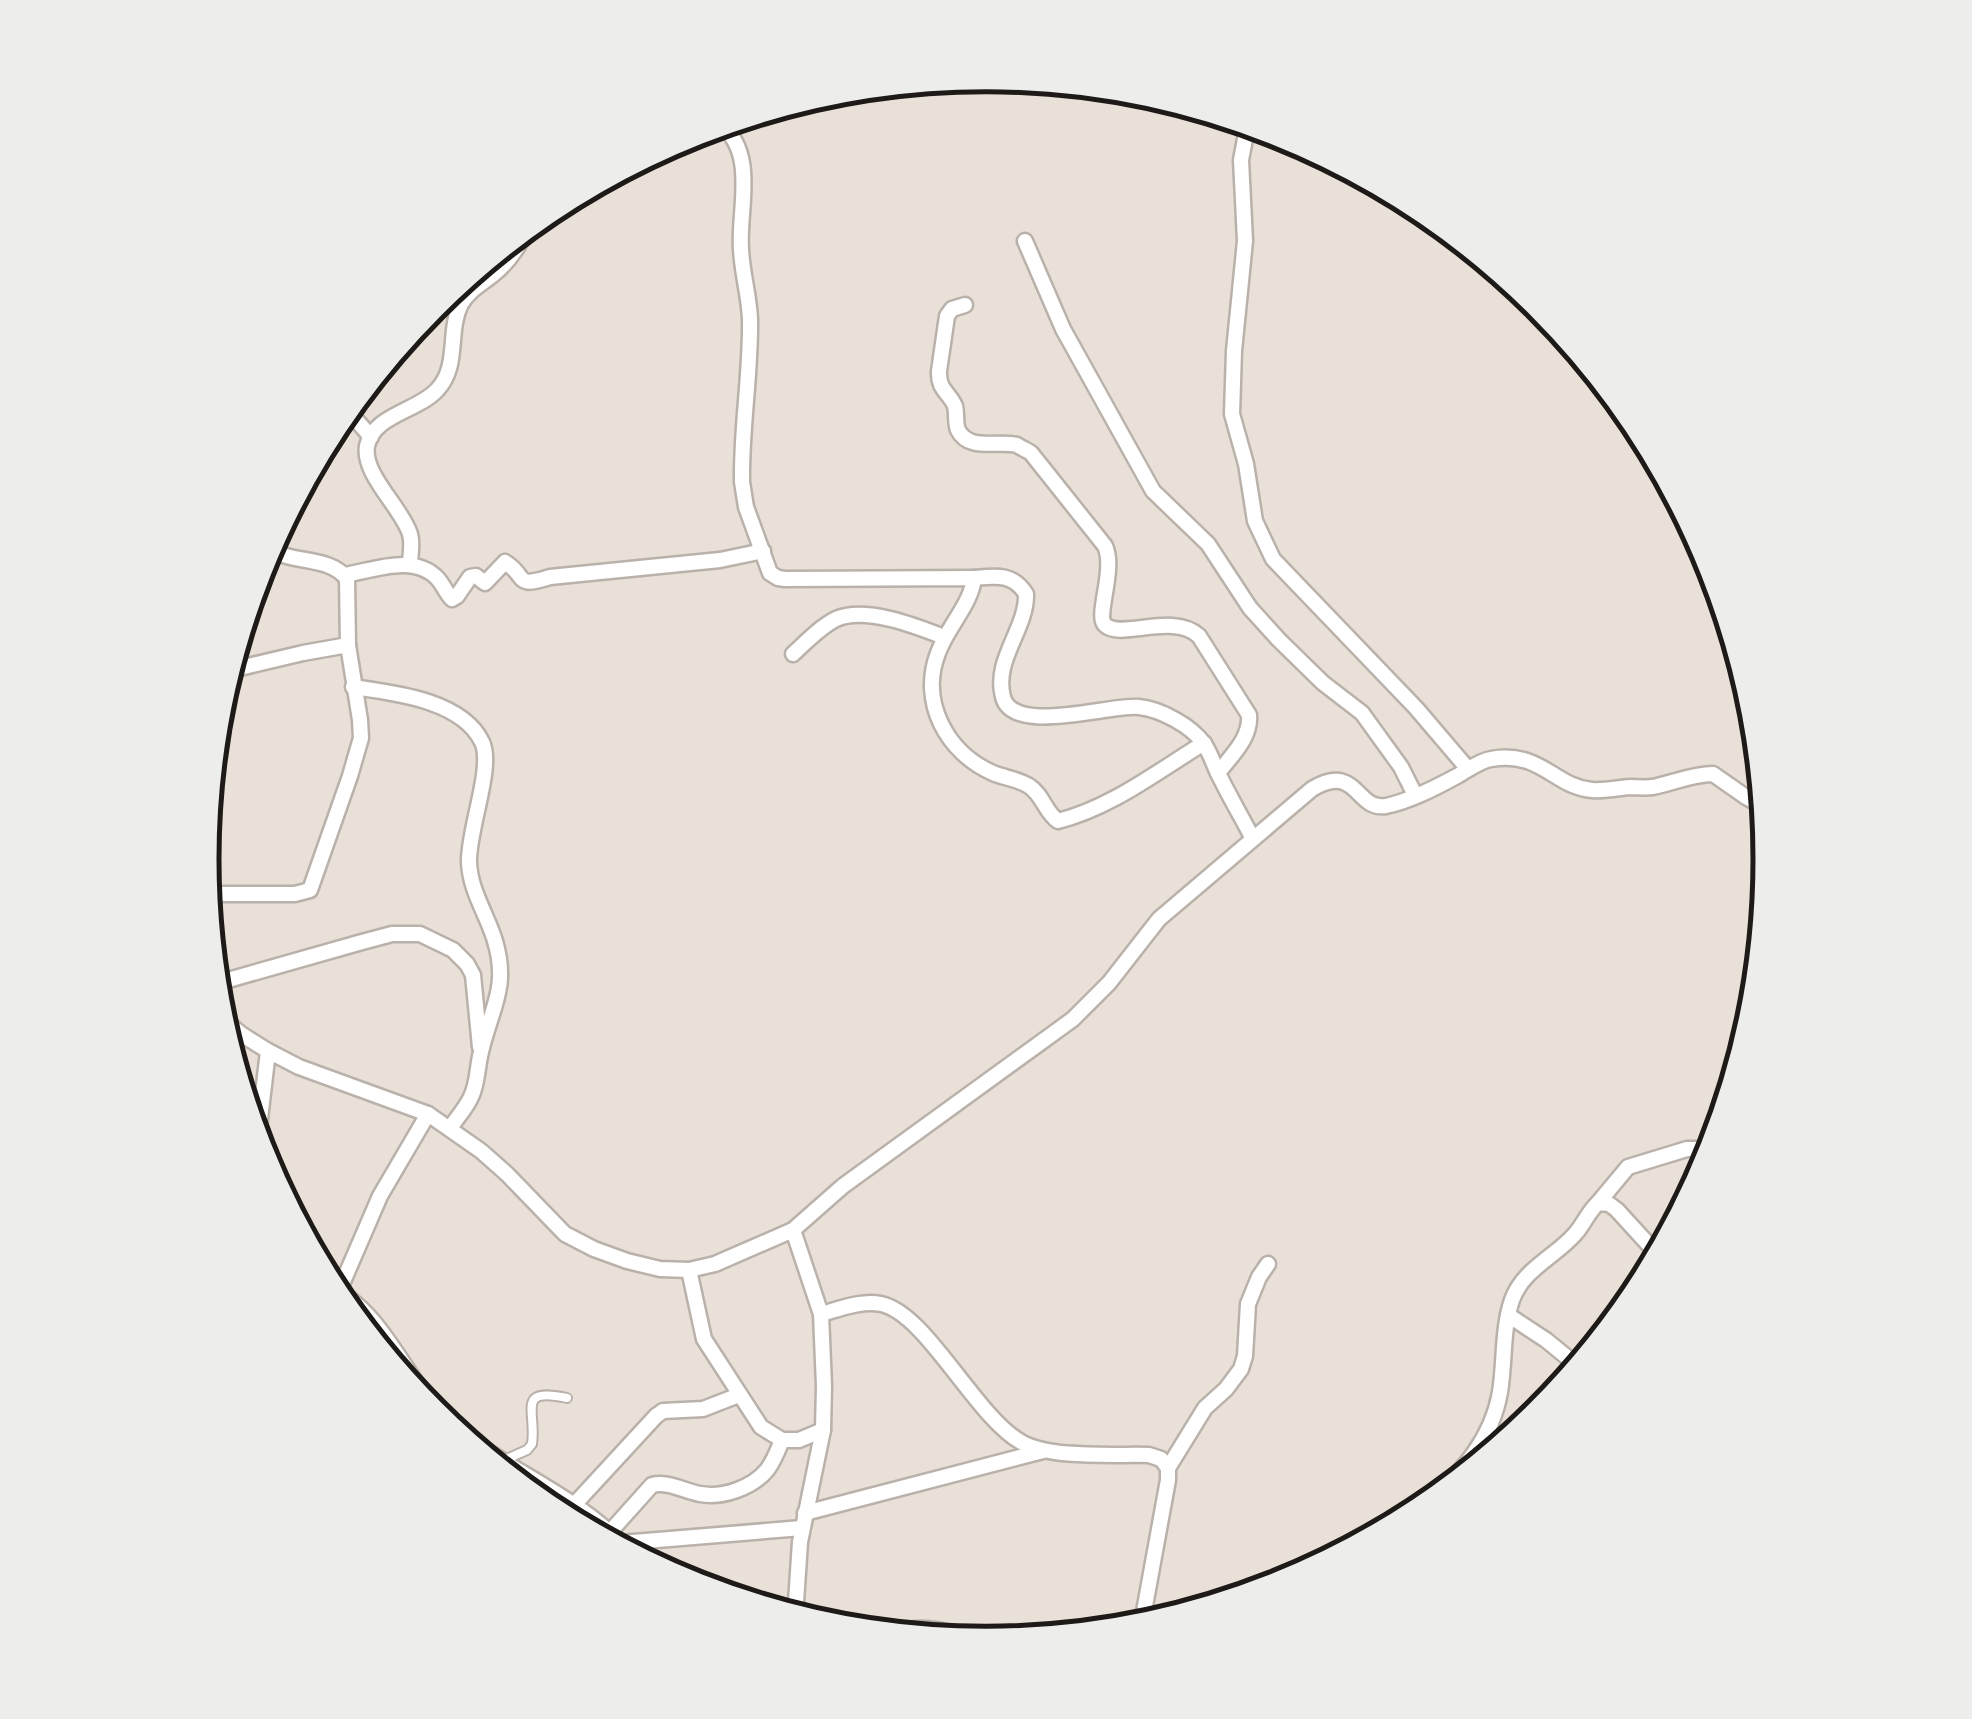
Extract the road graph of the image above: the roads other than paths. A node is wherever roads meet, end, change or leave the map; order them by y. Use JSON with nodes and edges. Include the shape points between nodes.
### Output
{"nodes":[{"id":1,"x":731,"y":136,"type":"edge"},
{"id":2,"x":1245,"y":138,"type":"edge"},
{"id":3,"x":1025,"y":241,"type":"dead end"},
{"id":4,"x":508,"y":260,"type":"edge"},
{"id":5,"x":474,"y":289,"type":"edge"},
{"id":6,"x":466,"y":296,"type":"edge"},
{"id":7,"x":965,"y":305,"type":"dead end"},
{"id":8,"x":357,"y":421,"type":"edge"},
{"id":9,"x":371,"y":436,"type":"junction"},
{"id":10,"x":764,"y":551,"type":"junction"},
{"id":11,"x":282,"y":555,"type":"edge"},
{"id":12,"x":410,"y":565,"type":"junction"},
{"id":13,"x":345,"y":575,"type":"junction"},
{"id":14,"x":974,"y":578,"type":"junction"},
{"id":15,"x":944,"y":637,"type":"junction"},
{"id":16,"x":348,"y":646,"type":"junction"},
{"id":17,"x":794,"y":654,"type":"dead end"},
{"id":18,"x":244,"y":667,"type":"edge"},
{"id":19,"x":354,"y":687,"type":"junction"},
{"id":20,"x":1204,"y":743,"type":"junction"},
{"id":21,"x":1468,"y":769,"type":"junction"},
{"id":22,"x":1218,"y":773,"type":"junction"},
{"id":23,"x":1416,"y":796,"type":"junction"},
{"id":24,"x":1750,"y":799,"type":"edge"},
{"id":25,"x":1254,"y":838,"type":"junction"},
{"id":26,"x":220,"y":894,"type":"edge"},
{"id":27,"x":229,"y":980,"type":"edge"},
{"id":28,"x":239,"y":1033,"type":"edge"},
{"id":29,"x":268,"y":1052,"type":"junction"},
{"id":30,"x":480,"y":1052,"type":"junction"},
{"id":31,"x":261,"y":1109,"type":"edge"},
{"id":32,"x":428,"y":1114,"type":"junction"},
{"id":33,"x":450,"y":1128,"type":"junction"},
{"id":34,"x":1696,"y":1149,"type":"edge"},
{"id":35,"x":1598,"y":1203,"type":"junction"},
{"id":36,"x":793,"y":1230,"type":"junction"},
{"id":37,"x":1649,"y":1245,"type":"edge"},
{"id":38,"x":1268,"y":1264,"type":"dead end"},
{"id":39,"x":689,"y":1270,"type":"junction"},
{"id":40,"x":341,"y":1275,"type":"edge"},
{"id":41,"x":821,"y":1314,"type":"junction"},
{"id":42,"x":1508,"y":1316,"type":"junction"},
{"id":43,"x":1568,"y":1358,"type":"edge"},
{"id":44,"x":738,"y":1395,"type":"junction"},
{"id":45,"x":567,"y":1398,"type":"dead end"},
{"id":46,"x":823,"y":1430,"type":"junction"},
{"id":47,"x":782,"y":1440,"type":"junction"},
{"id":48,"x":1477,"y":1448,"type":"edge"},
{"id":49,"x":1044,"y":1450,"type":"junction"},
{"id":50,"x":507,"y":1459,"type":"edge"},
{"id":51,"x":1168,"y":1468,"type":"junction"},
{"id":52,"x":574,"y":1506,"type":"edge"},
{"id":53,"x":804,"y":1521,"type":"junction"},
{"id":54,"x":624,"y":1535,"type":"edge"},
{"id":55,"x":635,"y":1541,"type":"edge"},
{"id":56,"x":795,"y":1602,"type":"edge"},
{"id":57,"x":1143,"y":1610,"type":"edge"}],
"edges":[{"from":1,"to":10,"type":"street","via":[[742,158],[741,252],[750,322],[742,482]]},
{"from":2,"to":21,"type":"street","via":[[1232,414],[1256,521],[1272,559]]},
{"from":3,"to":23,"type":"street","via":[[1153,491],[1208,544],[1280,640],[1362,713]]},
{"from":4,"to":5,"type":"street"},
{"from":6,"to":9,"type":"street","via":[[439,389]]},
{"from":7,"to":22,"type":"street","via":[[947,316],[938,380],[955,407],[957,428],[976,443],[1014,444],[1031,452],[1105,546],[1105,625],[1188,627],[1199,636],[1250,720]]},
{"from":8,"to":9,"type":"street"},
{"from":9,"to":12,"type":"street","via":[[368,460],[412,538]]},
{"from":10,"to":12,"type":"street","via":[[532,583],[504,562],[485,583],[470,577],[452,599],[436,576]]},
{"from":10,"to":14,"type":"street","via":[[770,573],[784,580]]},
{"from":11,"to":13,"type":"street"},
{"from":12,"to":13,"type":"street"},
{"from":13,"to":16,"type":"street"},
{"from":14,"to":15,"type":"street"},
{"from":14,"to":20,"type":"street","via":[[1010,578],[1026,594],[1002,672],[1010,709],[1055,716],[1138,706],[1165,715]]},
{"from":15,"to":17,"type":"street","via":[[874,616],[838,618]]},
{"from":15,"to":20,"type":"street","via":[[933,695],[950,742],[974,763],[1034,790],[1058,821],[1123,793]]},
{"from":16,"to":18,"type":"street"},
{"from":16,"to":19,"type":"street"},
{"from":19,"to":26,"type":"street","via":[[360,738],[310,890]]},
{"from":19,"to":30,"type":"street","via":[[437,704],[483,743],[469,863],[502,975]]},
{"from":20,"to":22,"type":"street"},
{"from":21,"to":23,"type":"street"},
{"from":21,"to":24,"type":"street","via":[[1494,758],[1520,759],[1590,790],[1713,774]]},
{"from":22,"to":25,"type":"street"},
{"from":23,"to":25,"type":"street","via":[[1378,806],[1330,780]]},
{"from":25,"to":36,"type":"street","via":[[1158,920],[1072,1019]]},
{"from":27,"to":30,"type":"street","via":[[377,938],[420,934],[453,950],[472,975]]},
{"from":28,"to":29,"type":"street"},
{"from":29,"to":31,"type":"street"},
{"from":29,"to":32,"type":"street"},
{"from":30,"to":33,"type":"street","via":[[469,1103]]},
{"from":32,"to":33,"type":"street"},
{"from":32,"to":40,"type":"street"},
{"from":33,"to":39,"type":"street","via":[[565,1234],[627,1261]]},
{"from":34,"to":35,"type":"street","via":[[1628,1167]]},
{"from":35,"to":37,"type":"street","via":[[1609,1204]]},
{"from":35,"to":42,"type":"street","via":[[1565,1245],[1529,1274]]},
{"from":36,"to":39,"type":"street"},
{"from":36,"to":41,"type":"street"},
{"from":38,"to":51,"type":"street","via":[[1248,1304],[1241,1369],[1205,1408]]},
{"from":39,"to":44,"type":"street","via":[[704,1339]]},
{"from":41,"to":46,"type":"street"},
{"from":41,"to":49,"type":"street","via":[[860,1304],[882,1304],[901,1314],[1003,1430]]},
{"from":42,"to":43,"type":"street"},
{"from":42,"to":48,"type":"street","via":[[1500,1396]]},
{"from":44,"to":47,"type":"street","via":[[761,1427]]},
{"from":44,"to":52,"type":"street","via":[[702,1409],[663,1411]]},
{"from":45,"to":50,"type":"lane","via":[[538,1395],[532,1402],[532,1444]]},
{"from":46,"to":47,"type":"street"},
{"from":46,"to":53,"type":"street"},
{"from":47,"to":54,"type":"street","via":[[768,1470],[743,1487],[718,1495],[652,1485]]},
{"from":49,"to":51,"type":"street","via":[[1149,1455]]},
{"from":49,"to":53,"type":"street"},
{"from":51,"to":57,"type":"street"},
{"from":53,"to":55,"type":"street"},
{"from":53,"to":56,"type":"street"}]}
